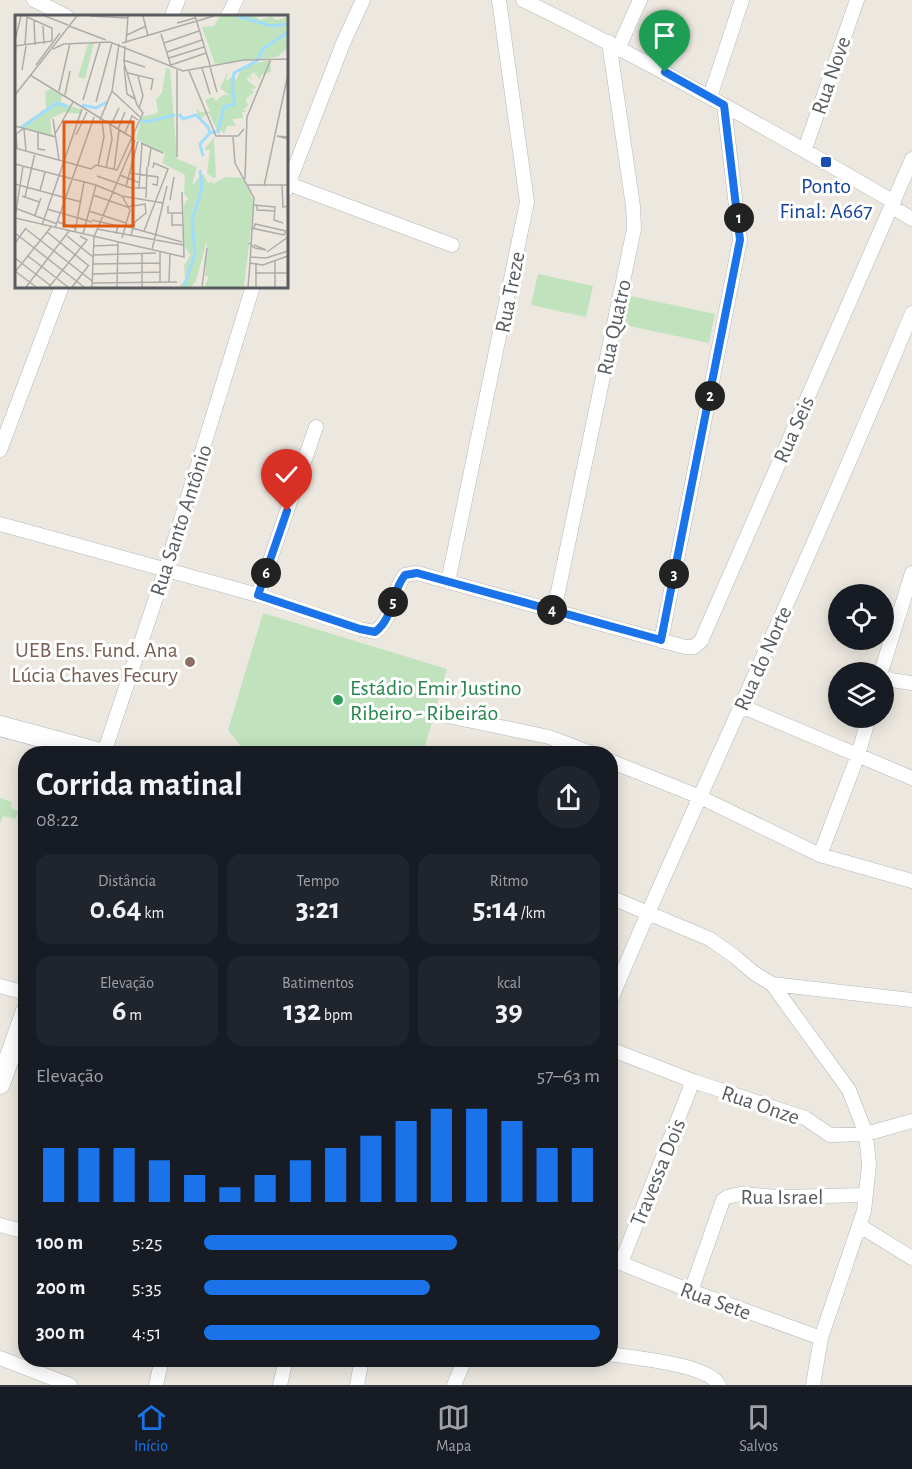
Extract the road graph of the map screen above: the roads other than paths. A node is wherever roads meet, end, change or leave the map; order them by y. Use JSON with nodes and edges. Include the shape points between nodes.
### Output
{"nodes":[{"id":1,"x":33,"y":0,"type":"edge"},
{"id":2,"x":178,"y":0,"type":"edge"},
{"id":3,"x":236,"y":0,"type":"edge"},
{"id":4,"x":363,"y":0,"type":"edge"},
{"id":5,"x":499,"y":0,"type":"edge"},
{"id":6,"x":523,"y":0,"type":"edge"},
{"id":7,"x":640,"y":0,"type":"edge"},
{"id":8,"x":742,"y":0,"type":"edge"},
{"id":9,"x":857,"y":0,"type":"edge"},
{"id":10,"x":64,"y":15,"type":"edge"},
{"id":11,"x":172,"y":15,"type":"edge"},
{"id":12,"x":228,"y":15,"type":"edge"},
{"id":13,"x":614,"y":45,"type":"junction"},
{"id":14,"x":710,"y":97,"type":"junction"},
{"id":15,"x":724,"y":105,"type":"junction"},
{"id":16,"x":804,"y":149,"type":"junction"},
{"id":17,"x":912,"y":159,"type":"edge"},
{"id":18,"x":288,"y":187,"type":"edge"},
{"id":19,"x":893,"y":204,"type":"junction"},
{"id":20,"x":912,"y":219,"type":"edge"},
{"id":21,"x":452,"y":244,"type":"dead end"},
{"id":22,"x":61,"y":288,"type":"edge"},
{"id":23,"x":251,"y":288,"type":"edge"},
{"id":24,"x":912,"y":313,"type":"edge"},
{"id":25,"x":316,"y":427,"type":"dead end"},
{"id":26,"x":0,"y":450,"type":"edge"},
{"id":27,"x":0,"y":524,"type":"edge"},
{"id":28,"x":166,"y":568,"type":"junction"},
{"id":29,"x":912,"y":573,"type":"edge"},
{"id":30,"x":448,"y":582,"type":"junction"},
{"id":31,"x":258,"y":595,"type":"junction"},
{"id":32,"x":554,"y":611,"type":"junction"},
{"id":33,"x":661,"y":640,"type":"junction"},
{"id":34,"x":884,"y":662,"type":"edge"},
{"id":35,"x":894,"y":680,"type":"edge"},
{"id":36,"x":912,"y":683,"type":"edge"},
{"id":37,"x":741,"y":706,"type":"junction"},
{"id":38,"x":438,"y":714,"type":"dead end"},
{"id":39,"x":0,"y":726,"type":"edge"},
{"id":40,"x":865,"y":728,"type":"edge"},
{"id":41,"x":76,"y":746,"type":"edge"},
{"id":42,"x":104,"y":746,"type":"edge"},
{"id":43,"x":573,"y":746,"type":"edge"},
{"id":44,"x":858,"y":755,"type":"junction"},
{"id":45,"x":618,"y":763,"type":"edge"},
{"id":46,"x":912,"y":777,"type":"edge"},
{"id":47,"x":700,"y":797,"type":"junction"},
{"id":48,"x":820,"y":855,"type":"junction"},
{"id":49,"x":912,"y":881,"type":"edge"},
{"id":50,"x":618,"y":900,"type":"edge"},
{"id":51,"x":648,"y":911,"type":"junction"},
{"id":52,"x":618,"y":983,"type":"edge"},
{"id":53,"x":772,"y":984,"type":"junction"},
{"id":54,"x":0,"y":986,"type":"edge"},
{"id":55,"x":18,"y":991,"type":"edge"},
{"id":56,"x":912,"y":1000,"type":"edge"},
{"id":57,"x":18,"y":1033,"type":"edge"},
{"id":58,"x":618,"y":1052,"type":"edge"},
{"id":59,"x":693,"y":1081,"type":"junction"},
{"id":60,"x":0,"y":1084,"type":"edge"},
{"id":61,"x":912,"y":1121,"type":"edge"},
{"id":62,"x":866,"y":1134,"type":"junction"},
{"id":63,"x":866,"y":1195,"type":"junction"},
{"id":64,"x":0,"y":1225,"type":"edge"},
{"id":65,"x":860,"y":1226,"type":"junction"},
{"id":66,"x":18,"y":1230,"type":"edge"},
{"id":67,"x":618,"y":1256,"type":"edge"},
{"id":68,"x":912,"y":1258,"type":"edge"},
{"id":69,"x":618,"y":1262,"type":"edge"},
{"id":70,"x":691,"y":1291,"type":"junction"},
{"id":71,"x":821,"y":1338,"type":"junction"},
{"id":72,"x":618,"y":1355,"type":"edge"},
{"id":73,"x":0,"y":1358,"type":"edge"},
{"id":74,"x":18,"y":1365,"type":"edge"},
{"id":75,"x":23,"y":1367,"type":"edge"},
{"id":76,"x":160,"y":1367,"type":"edge"},
{"id":77,"x":284,"y":1367,"type":"edge"},
{"id":78,"x":360,"y":1367,"type":"edge"},
{"id":79,"x":462,"y":1367,"type":"edge"},
{"id":80,"x":818,"y":1384,"type":"edge"},
{"id":81,"x":70,"y":1385,"type":"edge"},
{"id":82,"x":156,"y":1385,"type":"edge"},
{"id":83,"x":280,"y":1385,"type":"edge"},
{"id":84,"x":357,"y":1385,"type":"edge"},
{"id":85,"x":454,"y":1385,"type":"edge"},
{"id":86,"x":719,"y":1385,"type":"edge"}],
"edges":[{"from":1,"to":10,"type":"street"},
{"from":2,"to":11,"type":"street"},
{"from":3,"to":12,"type":"street"},
{"from":4,"to":18,"type":"street"},
{"from":5,"to":30,"type":"street","name":"Rua Treze","via":[[527,202]]},
{"from":6,"to":13,"type":"street"},
{"from":7,"to":13,"type":"street"},
{"from":8,"to":14,"type":"street"},
{"from":9,"to":16,"type":"street","name":"Rua Nove"},
{"from":13,"to":14,"type":"street"},
{"from":13,"to":32,"type":"street","name":"Rua Quatro","via":[[634,228]]},
{"from":14,"to":15,"type":"street"},
{"from":15,"to":16,"type":"street"},
{"from":15,"to":33,"type":"street","via":[[740,240]]},
{"from":16,"to":19,"type":"street"},
{"from":17,"to":19,"type":"street","name":"Rua Seis"},
{"from":18,"to":21,"type":"street"},
{"from":19,"to":20,"type":"street"},
{"from":19,"to":33,"type":"street","name":"Rua Seis","via":[[701,641],[685,647]]},
{"from":22,"to":26,"type":"street"},
{"from":23,"to":28,"type":"street","name":"Rua Santo Antônio"},
{"from":24,"to":37,"type":"street","name":"Rua do Norte"},
{"from":25,"to":31,"type":"street"},
{"from":27,"to":28,"type":"street"},
{"from":28,"to":31,"type":"street"},
{"from":28,"to":42,"type":"street","name":"Rua Santo Antônio"},
{"from":29,"to":34,"type":"street"},
{"from":30,"to":31,"type":"street","via":[[417,573],[405,575],[388,615],[375,632]]},
{"from":30,"to":32,"type":"street"},
{"from":32,"to":33,"type":"street"},
{"from":35,"to":36,"type":"street"},
{"from":37,"to":44,"type":"street"},
{"from":37,"to":47,"type":"street","name":"Rua do Norte"},
{"from":38,"to":43,"type":"street","via":[[549,737]]},
{"from":39,"to":41,"type":"street"},
{"from":40,"to":44,"type":"street"},
{"from":44,"to":46,"type":"street"},
{"from":44,"to":48,"type":"street"},
{"from":45,"to":47,"type":"street"},
{"from":47,"to":48,"type":"street"},
{"from":47,"to":51,"type":"street","name":"Rua do Norte"},
{"from":48,"to":49,"type":"street"},
{"from":50,"to":51,"type":"street"},
{"from":51,"to":52,"type":"street","name":"Rua do Norte"},
{"from":51,"to":53,"type":"street","via":[[710,939]]},
{"from":53,"to":56,"type":"street"},
{"from":53,"to":62,"type":"street","via":[[849,1090]]},
{"from":54,"to":55,"type":"street"},
{"from":57,"to":60,"type":"street"},
{"from":58,"to":59,"type":"street","name":"Rua Onze"},
{"from":59,"to":62,"type":"street","name":"Rua Onze","via":[[805,1118],[830,1135]]},
{"from":59,"to":67,"type":"street","name":"Travessa Dois"},
{"from":61,"to":62,"type":"street","name":"Rua Onze"},
{"from":62,"to":63,"type":"street"},
{"from":63,"to":65,"type":"street"},
{"from":63,"to":70,"type":"street","name":"Rua Israel","via":[[727,1197]]},
{"from":64,"to":66,"type":"street"},
{"from":65,"to":68,"type":"street"},
{"from":65,"to":71,"type":"street"},
{"from":69,"to":70,"type":"street","name":"Rua Sete"},
{"from":70,"to":71,"type":"street","name":"Rua Sete"},
{"from":71,"to":80,"type":"street"},
{"from":72,"to":86,"type":"street","via":[[687,1367],[715,1378]]},
{"from":73,"to":74,"type":"street"},
{"from":75,"to":81,"type":"street"},
{"from":76,"to":82,"type":"street"},
{"from":77,"to":83,"type":"street"},
{"from":78,"to":84,"type":"street"},
{"from":79,"to":85,"type":"street"}]}
